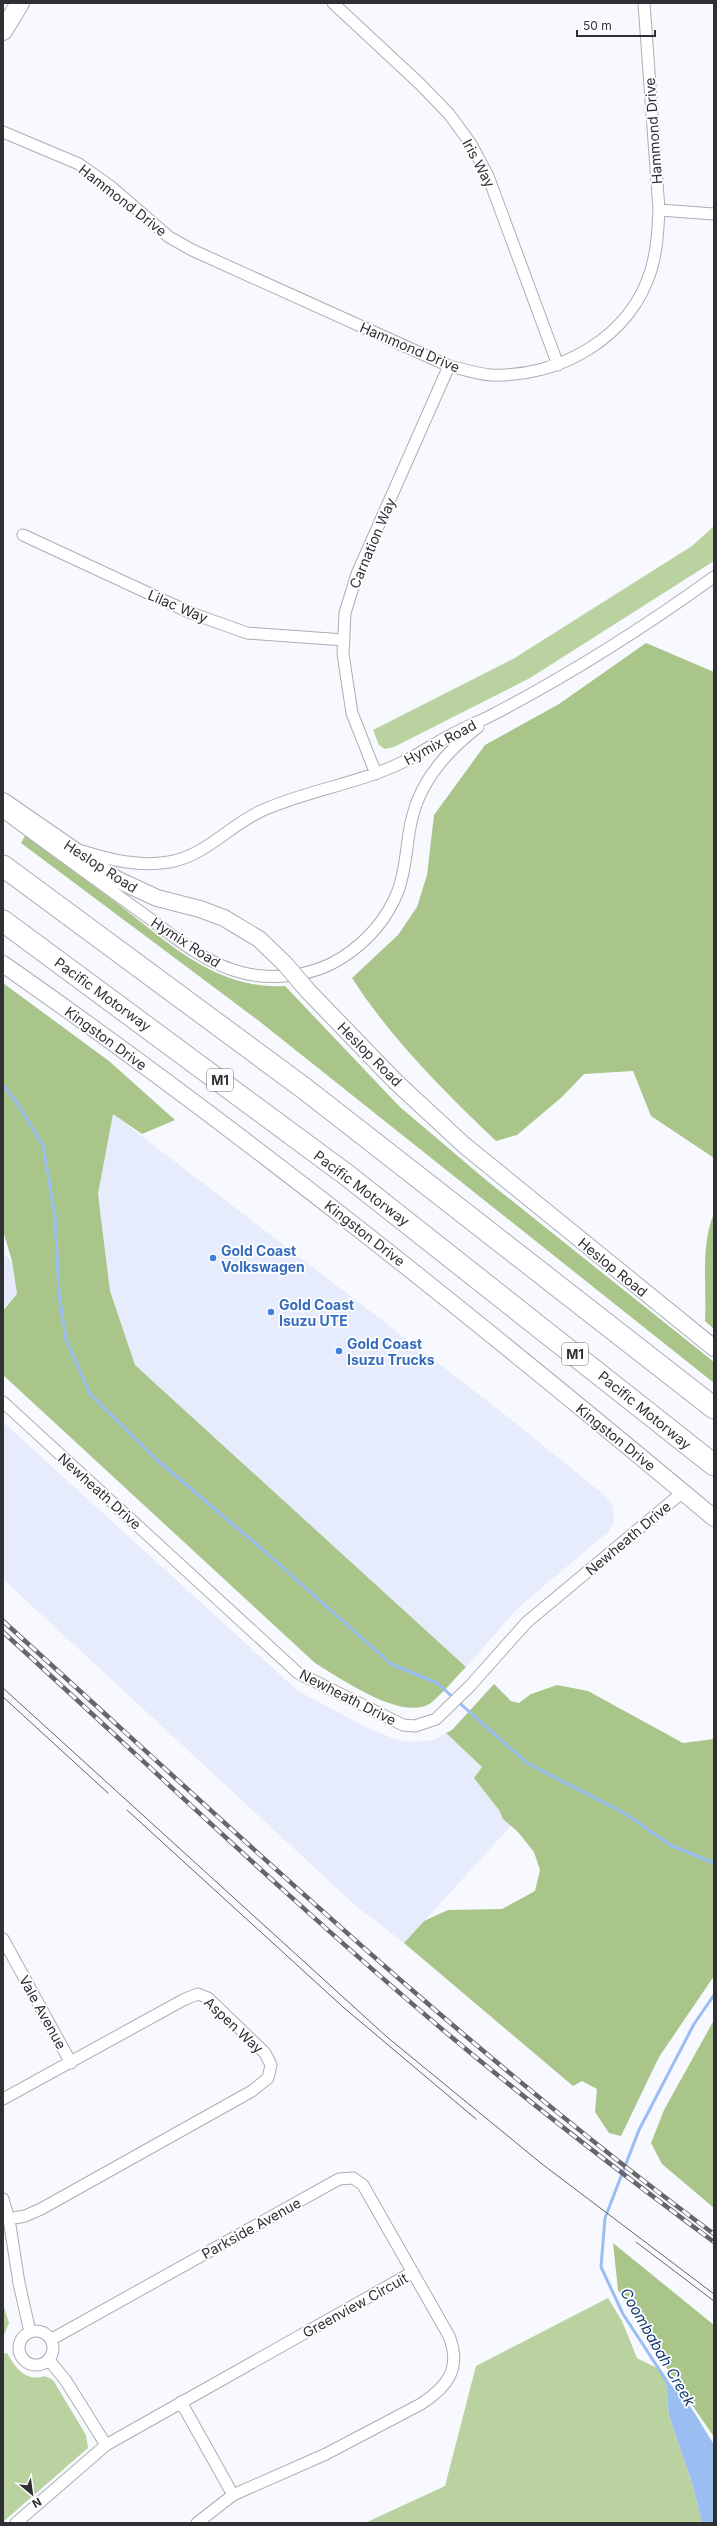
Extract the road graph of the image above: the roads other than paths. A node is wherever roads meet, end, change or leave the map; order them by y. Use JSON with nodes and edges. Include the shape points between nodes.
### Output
{"nodes":[{"id":1,"x":20,"y":3,"type":"edge"},
{"id":2,"x":333,"y":3,"type":"edge"},
{"id":3,"x":644,"y":3,"type":"edge"},
{"id":4,"x":3,"y":31,"type":"edge"},
{"id":5,"x":3,"y":132,"type":"edge"},
{"id":6,"x":659,"y":210,"type":"junction"},
{"id":7,"x":714,"y":214,"type":"edge"},
{"id":8,"x":558,"y":364,"type":"junction"},
{"id":9,"x":450,"y":366,"type":"junction"},
{"id":10,"x":23,"y":535,"type":"dead end"},
{"id":11,"x":714,"y":577,"type":"edge"},
{"id":12,"x":344,"y":640,"type":"junction"},
{"id":13,"x":492,"y":715,"type":"junction"},
{"id":14,"x":376,"y":774,"type":"junction"},
{"id":15,"x":3,"y":801,"type":"edge"},
{"id":16,"x":3,"y":812,"type":"edge"},
{"id":17,"x":75,"y":849,"type":"junction"},
{"id":18,"x":3,"y":866,"type":"edge"},
{"id":19,"x":3,"y":921,"type":"edge"},
{"id":20,"x":3,"y":964,"type":"edge"},
{"id":21,"x":714,"y":1348,"type":"edge"},
{"id":22,"x":3,"y":1402,"type":"edge"},
{"id":23,"x":714,"y":1408,"type":"edge"},
{"id":24,"x":714,"y":1465,"type":"edge"},
{"id":25,"x":683,"y":1492,"type":"junction"},
{"id":26,"x":714,"y":1518,"type":"edge"},
{"id":27,"x":3,"y":1939,"type":"edge"},
{"id":28,"x":71,"y":2063,"type":"junction"},
{"id":29,"x":3,"y":2098,"type":"edge"},
{"id":30,"x":3,"y":2199,"type":"edge"},
{"id":31,"x":9,"y":2219,"type":"junction"},
{"id":32,"x":413,"y":2272,"type":"junction"},
{"id":33,"x":30,"y":2332,"type":"junction"},
{"id":34,"x":52,"y":2340,"type":"junction"},
{"id":35,"x":49,"y":2360,"type":"junction"},
{"id":36,"x":181,"y":2402,"type":"junction"},
{"id":37,"x":106,"y":2445,"type":"junction"},
{"id":38,"x":233,"y":2495,"type":"junction"},
{"id":39,"x":16,"y":2523,"type":"edge"},
{"id":40,"x":197,"y":2523,"type":"edge"}],
"edges":[{"from":1,"to":4,"type":"main road"},
{"from":2,"to":8,"type":"street","name":"Iris Way","via":[[420,84],[449,114],[471,144],[488,176]]},
{"from":3,"to":6,"type":"street","name":"Hammond Drive"},
{"from":5,"to":9,"type":"street","name":"Hammond Drive","via":[[79,164],[110,186],[169,237],[192,250]]},
{"from":6,"to":7,"type":"street"},
{"from":6,"to":8,"type":"street","name":"Hammond Drive","via":[[658,242],[651,271],[636,302],[603,340]]},
{"from":8,"to":9,"type":"street","name":"Hammond Drive","via":[[519,374],[490,375]]},
{"from":9,"to":12,"type":"street","name":"Carnation Way","via":[[357,574],[345,613]]},
{"from":10,"to":12,"type":"street","name":"Lilac Way","via":[[191,613],[247,633]]},
{"from":11,"to":13,"type":"street","name":"Hymix Road","via":[[684,599]]},
{"from":12,"to":14,"type":"street","name":"Carnation Way","via":[[343,654],[352,713]]},
{"from":13,"to":14,"type":"street","name":"Hymix Road"},
{"from":13,"to":16,"type":"street","name":"Hymix Road","via":[[454,746],[423,789],[412,818],[402,877],[383,920],[374,932],[350,953],[326,967],[308,972],[266,977],[234,971],[215,963]]},
{"from":14,"to":17,"type":"street","name":"Hymix Road","via":[[262,811],[240,823],[207,847],[170,862],[144,865],[119,862]]},
{"from":15,"to":17,"type":"street","name":"Heslop Road"},
{"from":17,"to":21,"type":"street","name":"Heslop Road","bridge":true,"via":[[104,871],[138,891],[200,909],[241,927],[259,939],[396,1082],[464,1145]]},
{"from":18,"to":23,"type":"highway","via":[[305,1089]]},
{"from":19,"to":24,"type":"highway","name":"Pacific Motorway","number":"M1","via":[[348,1176]]},
{"from":20,"to":25,"type":"street","name":"Kingston Drive","via":[[297,1179]]},
{"from":22,"to":25,"type":"street","name":"Newheath Drive","via":[[298,1673],[403,1725],[426,1724],[446,1711],[527,1622]]},
{"from":25,"to":26,"type":"street","name":"Kingston Drive"},
{"from":27,"to":28,"type":"street","name":"Vale Avenue"},
{"from":28,"to":29,"type":"street","name":"Aspen Way"},
{"from":28,"to":31,"type":"street","name":"Aspen Way","via":[[198,1994],[208,1998],[265,2053],[271,2071],[263,2084],[245,2095],[37,2211]]},
{"from":30,"to":31,"type":"street"},
{"from":31,"to":33,"type":"street"},
{"from":32,"to":34,"type":"street","name":"Parkside Avenue","via":[[363,2185],[359,2180],[346,2177]]},
{"from":32,"to":36,"type":"street","name":"Greenview Circuit"},
{"from":32,"to":38,"type":"street","name":"Greenview Circuit","via":[[454,2348],[453,2368],[443,2387],[421,2404],[360,2437]]},
{"from":33,"to":34,"type":"street","via":[[42,2332]]},
{"from":33,"to":35,"type":"street","via":[[19,2344],[24,2360],[33,2365]]},
{"from":34,"to":35,"type":"street","via":[[54,2350]]},
{"from":35,"to":37,"type":"street","via":[[66,2381]]},
{"from":36,"to":37,"type":"street","name":"Greenview Circuit"},
{"from":36,"to":38,"type":"street"},
{"from":37,"to":39,"type":"street","name":"Greenview Circuit"},
{"from":38,"to":40,"type":"street","name":"Greenview Circuit"}]}
